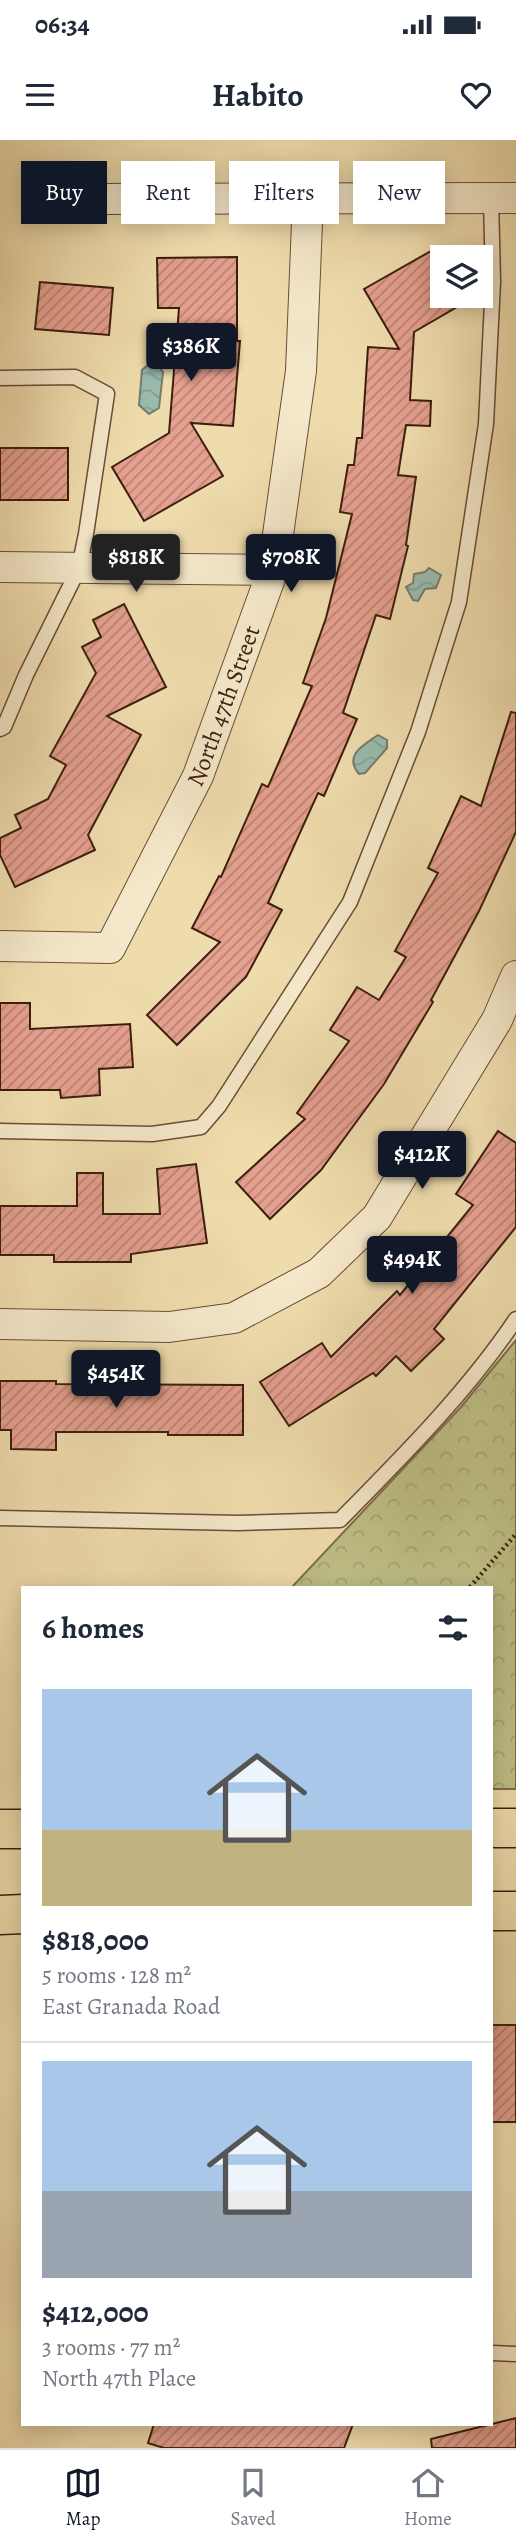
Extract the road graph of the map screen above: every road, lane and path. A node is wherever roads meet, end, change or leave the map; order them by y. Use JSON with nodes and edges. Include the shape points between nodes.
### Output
{"nodes":[{"id":1,"x":229,"y":198,"type":"edge"},
{"id":2,"x":339,"y":198,"type":"edge"},
{"id":3,"x":504,"y":198,"type":"edge"},
{"id":4,"x":107,"y":199,"type":"edge"},
{"id":5,"x":307,"y":224,"type":"edge"},
{"id":6,"x":0,"y":378,"type":"edge"},
{"id":7,"x":0,"y":567,"type":"edge"},
{"id":8,"x":79,"y":568,"type":"junction"},
{"id":9,"x":273,"y":570,"type":"junction"},
{"id":10,"x":0,"y":729,"type":"edge"},
{"id":11,"x":0,"y":946,"type":"edge"},
{"id":12,"x":516,"y":976,"type":"edge"},
{"id":13,"x":0,"y":1131,"type":"edge"},
{"id":14,"x":516,"y":1318,"type":"edge"},
{"id":15,"x":0,"y":1324,"type":"edge"},
{"id":16,"x":0,"y":1518,"type":"edge"},
{"id":17,"x":516,"y":1534,"type":"edge"},
{"id":18,"x":471,"y":1586,"type":"edge"},
{"id":19,"x":493,"y":1828,"type":"edge"},
{"id":20,"x":516,"y":1828,"type":"edge"},
{"id":21,"x":0,"y":1829,"type":"edge"},
{"id":22,"x":21,"y":1829,"type":"edge"},
{"id":23,"x":493,"y":1911,"type":"edge"},
{"id":24,"x":516,"y":1911,"type":"edge"},
{"id":25,"x":21,"y":1914,"type":"edge"},
{"id":26,"x":0,"y":1915,"type":"edge"},
{"id":27,"x":493,"y":2354,"type":"edge"},
{"id":28,"x":516,"y":2354,"type":"edge"}],
"edges":[{"from":1,"to":4,"type":"street"},
{"from":2,"to":3,"type":"street"},
{"from":3,"to":13,"type":"lane","via":[[492,282],[485,424],[459,602],[418,732],[350,902],[219,1106],[201,1126],[152,1134]]},
{"from":5,"to":9,"type":"street","name":"North 47th Street","via":[[301,371]]},
{"from":6,"to":8,"type":"lane","via":[[75,377],[107,394]]},
{"from":7,"to":8,"type":"street"},
{"from":8,"to":9,"type":"street"},
{"from":8,"to":10,"type":"lane"},
{"from":9,"to":11,"type":"street","name":"North 47th Street","via":[[198,776],[110,948]]},
{"from":12,"to":15,"type":"street","via":[[497,1020],[377,1217],[319,1273],[234,1318],[169,1327]]},
{"from":14,"to":16,"type":"lane","via":[[494,1352],[340,1520],[239,1523]]},
{"from":17,"to":18,"type":"path"},
{"from":19,"to":20,"type":"main road"},
{"from":21,"to":22,"type":"main road"},
{"from":23,"to":24,"type":"main road"},
{"from":25,"to":26,"type":"main road"},
{"from":27,"to":28,"type":"lane"}]}
